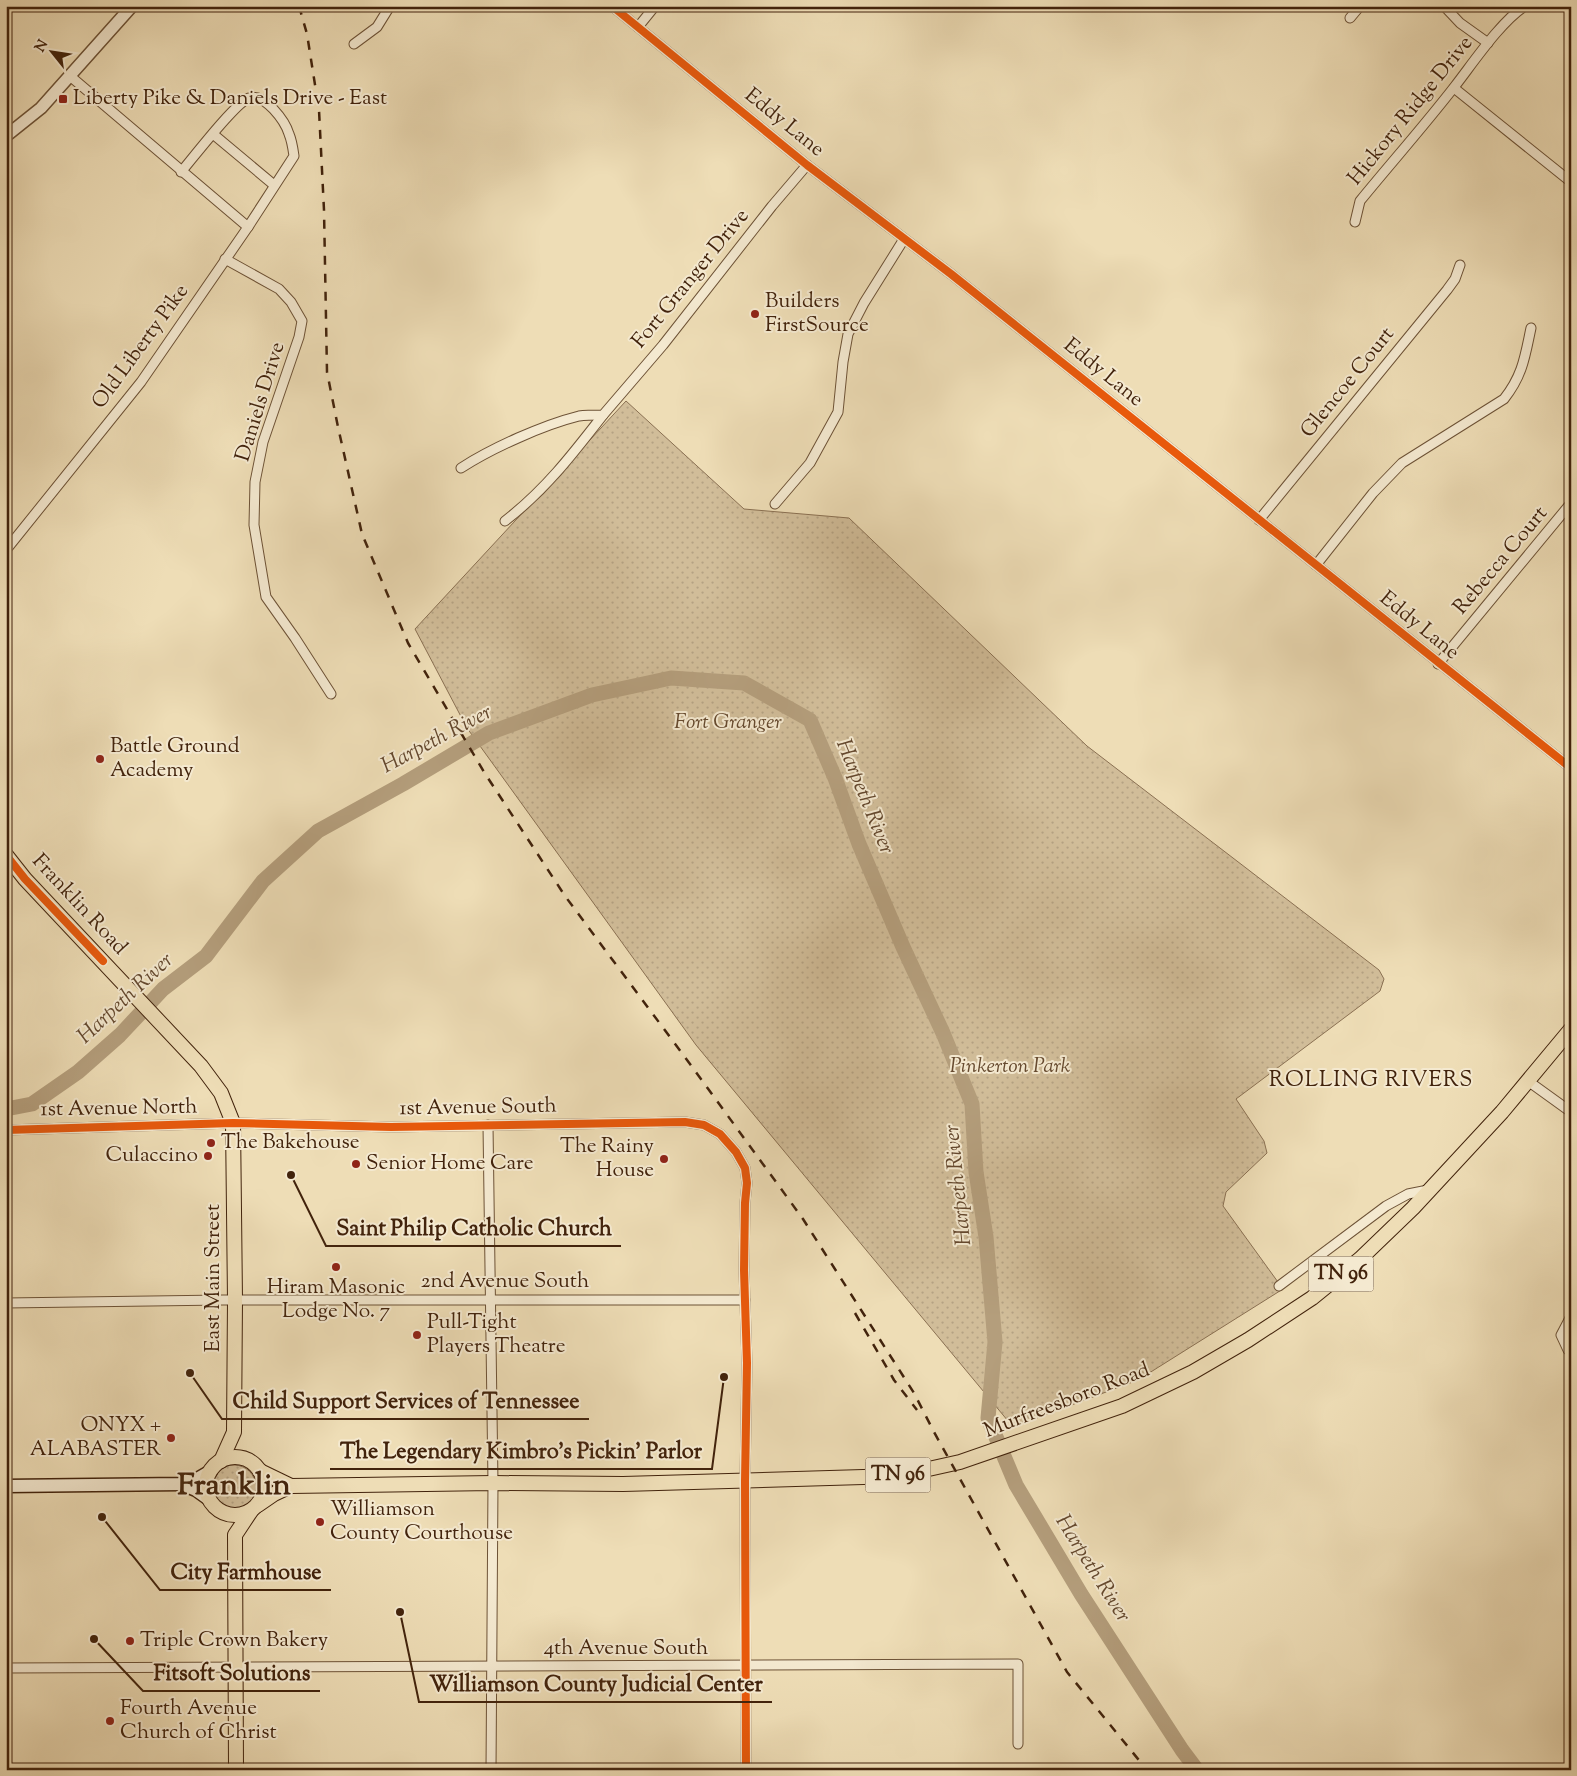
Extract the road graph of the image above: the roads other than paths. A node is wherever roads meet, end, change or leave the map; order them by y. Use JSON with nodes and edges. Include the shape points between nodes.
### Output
{"nodes":[{"id":1,"x":132,"y":6,"type":"edge"},
{"id":2,"x":390,"y":6,"type":"edge"},
{"id":3,"x":612,"y":6,"type":"edge"},
{"id":4,"x":655,"y":6,"type":"edge"},
{"id":5,"x":1360,"y":6,"type":"edge"},
{"id":6,"x":1444,"y":6,"type":"edge"},
{"id":7,"x":1525,"y":6,"type":"edge"},
{"id":8,"x":1350,"y":18,"type":"dead end"},
{"id":9,"x":638,"y":27,"type":"junction"},
{"id":10,"x":354,"y":44,"type":"dead end"},
{"id":11,"x":1488,"y":44,"type":"junction"},
{"id":12,"x":70,"y":76,"type":"junction"},
{"id":13,"x":1454,"y":88,"type":"junction"},
{"id":14,"x":213,"y":134,"type":"junction"},
{"id":15,"x":6,"y":136,"type":"edge"},
{"id":16,"x":807,"y":164,"type":"junction"},
{"id":17,"x":181,"y":172,"type":"junction"},
{"id":18,"x":1571,"y":182,"type":"edge"},
{"id":19,"x":274,"y":185,"type":"junction"},
{"id":20,"x":1356,"y":222,"type":"dead end"},
{"id":21,"x":248,"y":227,"type":"junction"},
{"id":22,"x":904,"y":239,"type":"junction"},
{"id":23,"x":225,"y":259,"type":"junction"},
{"id":24,"x":1460,"y":265,"type":"dead end"},
{"id":25,"x":1531,"y":328,"type":"dead end"},
{"id":26,"x":602,"y":415,"type":"junction"},
{"id":27,"x":461,"y":468,"type":"dead end"},
{"id":28,"x":1571,"y":503,"type":"edge"},
{"id":29,"x":775,"y":504,"type":"dead end"},
{"id":30,"x":1259,"y":520,"type":"junction"},
{"id":31,"x":505,"y":521,"type":"dead end"},
{"id":32,"x":6,"y":550,"type":"edge"},
{"id":33,"x":1316,"y":565,"type":"junction"},
{"id":34,"x":1438,"y":664,"type":"junction"},
{"id":35,"x":331,"y":694,"type":"dead end"},
{"id":36,"x":1571,"y":768,"type":"edge"},
{"id":37,"x":6,"y":855,"type":"edge"},
{"id":38,"x":1571,"y":1028,"type":"edge"},
{"id":39,"x":1528,"y":1082,"type":"junction"},
{"id":40,"x":1571,"y":1112,"type":"edge"},
{"id":41,"x":233,"y":1123,"type":"junction"},
{"id":42,"x":488,"y":1125,"type":"junction"},
{"id":43,"x":6,"y":1130,"type":"edge"},
{"id":44,"x":1431,"y":1189,"type":"junction"},
{"id":45,"x":1280,"y":1286,"type":"dead end"},
{"id":46,"x":235,"y":1300,"type":"junction"},
{"id":47,"x":490,"y":1300,"type":"junction"},
{"id":48,"x":745,"y":1300,"type":"junction"},
{"id":49,"x":6,"y":1303,"type":"edge"},
{"id":50,"x":1571,"y":1316,"type":"edge"},
{"id":51,"x":1571,"y":1352,"type":"edge"},
{"id":52,"x":234,"y":1432,"type":"junction"},
{"id":53,"x":248,"y":1460,"type":"junction"},
{"id":54,"x":216,"y":1466,"type":"junction"},
{"id":55,"x":260,"y":1471,"type":"junction"},
{"id":56,"x":745,"y":1481,"type":"junction"},
{"id":57,"x":493,"y":1483,"type":"junction"},
{"id":58,"x":181,"y":1484,"type":"junction"},
{"id":59,"x":6,"y":1486,"type":"edge"},
{"id":60,"x":291,"y":1486,"type":"junction"},
{"id":61,"x":210,"y":1500,"type":"junction"},
{"id":62,"x":253,"y":1509,"type":"junction"},
{"id":63,"x":221,"y":1511,"type":"junction"},
{"id":64,"x":235,"y":1535,"type":"junction"},
{"id":65,"x":745,"y":1665,"type":"junction"},
{"id":66,"x":236,"y":1666,"type":"junction"},
{"id":67,"x":493,"y":1667,"type":"junction"},
{"id":68,"x":6,"y":1668,"type":"edge"},
{"id":69,"x":1018,"y":1744,"type":"dead end"},
{"id":70,"x":236,"y":1770,"type":"edge"},
{"id":71,"x":491,"y":1770,"type":"edge"},
{"id":72,"x":746,"y":1770,"type":"edge"}],
"edges":[{"from":1,"to":12,"type":"street"},
{"from":2,"to":10,"type":"street","via":[[377,27]]},
{"from":3,"to":9,"type":"street","name":"Eddy Lane"},
{"from":4,"to":9,"type":"street"},
{"from":5,"to":8,"type":"street"},
{"from":6,"to":11,"type":"street"},
{"from":7,"to":11,"type":"street","name":"Hickory Ridge Drive"},
{"from":9,"to":16,"type":"street","name":"Eddy Lane"},
{"from":11,"to":13,"type":"street","name":"Hickory Ridge Drive"},
{"from":12,"to":15,"type":"street","via":[[41,108]]},
{"from":12,"to":17,"type":"street"},
{"from":13,"to":18,"type":"street"},
{"from":13,"to":20,"type":"street","name":"Hickory Ridge Drive","via":[[1360,201]]},
{"from":14,"to":17,"type":"street"},
{"from":14,"to":19,"type":"street"},
{"from":14,"to":19,"type":"street","name":"Old Liberty Pike","via":[[249,98],[257,98],[271,106],[289,133],[294,156]]},
{"from":16,"to":22,"type":"street","name":"Eddy Lane"},
{"from":16,"to":26,"type":"street","name":"Fort Granger Drive","via":[[663,345]]},
{"from":17,"to":21,"type":"street"},
{"from":19,"to":21,"type":"street","name":"Old Liberty Pike"},
{"from":21,"to":23,"type":"street","name":"Old Liberty Pike"},
{"from":22,"to":29,"type":"street","via":[[848,334],[838,412],[810,463]]},
{"from":22,"to":30,"type":"street","name":"Eddy Lane"},
{"from":23,"to":32,"type":"street","name":"Old Liberty Pike","via":[[141,382]]},
{"from":23,"to":35,"type":"street","name":"Daniels Drive","via":[[279,289],[302,321],[263,442],[255,482],[254,525],[266,597]]},
{"from":24,"to":30,"type":"street","name":"Glencoe Court","via":[[1455,279]]},
{"from":25,"to":33,"type":"street","via":[[1522,370],[1504,399],[1402,463],[1373,493]]},
{"from":26,"to":27,"type":"street","via":[[581,416],[538,430]]},
{"from":26,"to":31,"type":"street","name":"Fort Granger Drive","via":[[566,462],[529,502]]},
{"from":28,"to":34,"type":"street","name":"Rebecca Court"},
{"from":30,"to":33,"type":"street","name":"Eddy Lane"},
{"from":33,"to":34,"type":"street","name":"Eddy Lane"},
{"from":34,"to":36,"type":"street","name":"Eddy Lane"},
{"from":37,"to":41,"type":"main road","name":"Franklin Road","via":[[201,1066],[221,1094]]},
{"from":38,"to":39,"type":"main road","name":"Murfreesboro Road","number":"TN 96"},
{"from":39,"to":40,"type":"street"},
{"from":39,"to":44,"type":"main road","name":"Murfreesboro Road","number":"TN 96"},
{"from":41,"to":42,"type":"street","name":"1st Avenue South","via":[[391,1127]]},
{"from":41,"to":43,"type":"street","name":"1st Avenue North"},
{"from":41,"to":46,"type":"main road","name":"East Main Street"},
{"from":42,"to":47,"type":"street"},
{"from":42,"to":48,"type":"street","name":"1st Avenue South","via":[[685,1122],[704,1125],[720,1134],[745,1168]]},
{"from":44,"to":45,"type":"street","via":[[1408,1194],[1386,1206]]},
{"from":44,"to":56,"type":"main road","name":"Murfreesboro Road","number":"TN 96","via":[[1360,1259],[1312,1298],[1193,1372],[1122,1406],[956,1463],[897,1476]]},
{"from":46,"to":47,"type":"street","name":"2nd Avenue South"},
{"from":46,"to":49,"type":"street","name":"2nd Avenue South"},
{"from":46,"to":52,"type":"main road","name":"East Main Street"},
{"from":47,"to":48,"type":"street","name":"2nd Avenue South"},
{"from":47,"to":57,"type":"street"},
{"from":48,"to":56,"type":"street"},
{"from":50,"to":51,"type":"street","via":[[1561,1335]]},
{"from":52,"to":53,"type":"main road","name":"East Main Street"},
{"from":52,"to":54,"type":"main road","name":"East Main Street"},
{"from":53,"to":54,"type":"main road","via":[[235,1457]]},
{"from":53,"to":55,"type":"main road"},
{"from":54,"to":58,"type":"main road","via":[[192,1482]]},
{"from":54,"to":61,"type":"main road","via":[[206,1485]]},
{"from":55,"to":60,"type":"main road","number":"TN 96"},
{"from":55,"to":62,"type":"main road","via":[[264,1490]]},
{"from":56,"to":57,"type":"main road","number":"TN 96"},
{"from":56,"to":65,"type":"street"},
{"from":57,"to":60,"type":"main road","number":"TN 96"},
{"from":57,"to":67,"type":"street"},
{"from":58,"to":59,"type":"main road"},
{"from":58,"to":61,"type":"main road"},
{"from":60,"to":62,"type":"main road"},
{"from":61,"to":63,"type":"main road"},
{"from":62,"to":63,"type":"main road","via":[[238,1515]]},
{"from":62,"to":64,"type":"main road"},
{"from":63,"to":64,"type":"main road"},
{"from":64,"to":66,"type":"main road"},
{"from":65,"to":67,"type":"street","name":"4th Avenue South"},
{"from":65,"to":69,"type":"street","name":"4th Avenue South","via":[[1018,1664]]},
{"from":65,"to":72,"type":"street"},
{"from":66,"to":67,"type":"street","name":"4th Avenue South"},
{"from":66,"to":68,"type":"street","name":"4th Avenue South"},
{"from":66,"to":70,"type":"main road"},
{"from":67,"to":71,"type":"street"}]}
